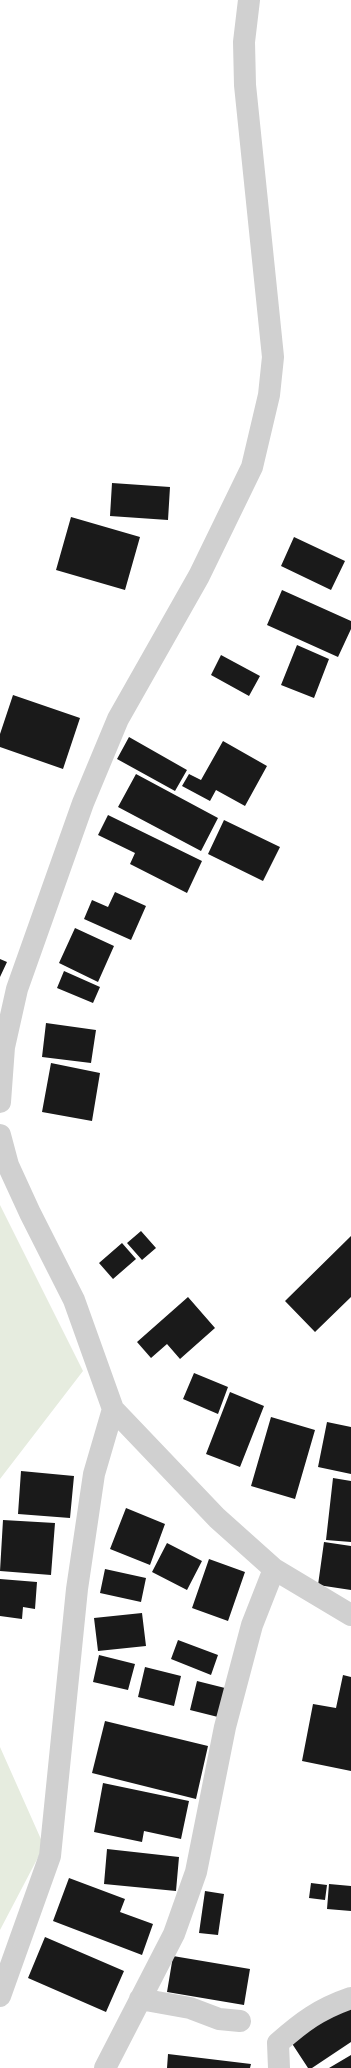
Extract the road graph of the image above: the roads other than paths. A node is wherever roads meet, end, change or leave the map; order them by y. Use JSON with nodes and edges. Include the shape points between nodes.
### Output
{"nodes":[{"id":1,"x":249,"y":0,"type":"edge"},
{"id":2,"x":0,"y":1102,"type":"edge"},
{"id":3,"x":0,"y":1135,"type":"edge"},
{"id":4,"x":113,"y":1409,"type":"junction"},
{"id":5,"x":274,"y":1569,"type":"junction"},
{"id":6,"x":351,"y":1615,"type":"edge"},
{"id":7,"x":0,"y":1996,"type":"edge"},
{"id":8,"x":351,"y":1998,"type":"edge"},
{"id":9,"x":140,"y":1999,"type":"junction"},
{"id":10,"x":240,"y":2021,"type":"dead end"},
{"id":11,"x":105,"y":2068,"type":"edge"},
{"id":12,"x":279,"y":2068,"type":"edge"}],
"edges":[{"from":1,"to":2,"type":"street","via":[[244,42],[245,85],[273,358],[260,438],[252,467],[199,576],[118,719],[83,803],[17,989],[4,1047]]},
{"from":3,"to":4,"type":"street","via":[[8,1165],[74,1300]]},
{"from":4,"to":5,"type":"street","via":[[217,1518]]},
{"from":4,"to":7,"type":"street","via":[[94,1474],[77,1589],[50,1856]]},
{"from":5,"to":6,"type":"street"},
{"from":5,"to":9,"type":"street","via":[[252,1625],[227,1720],[196,1872],[174,1934]]},
{"from":8,"to":12,"type":"street","via":[[332,2004],[303,2021],[278,2043]]},
{"from":9,"to":10,"type":"street","via":[[190,2008],[219,2019]]},
{"from":9,"to":11,"type":"street"}]}
